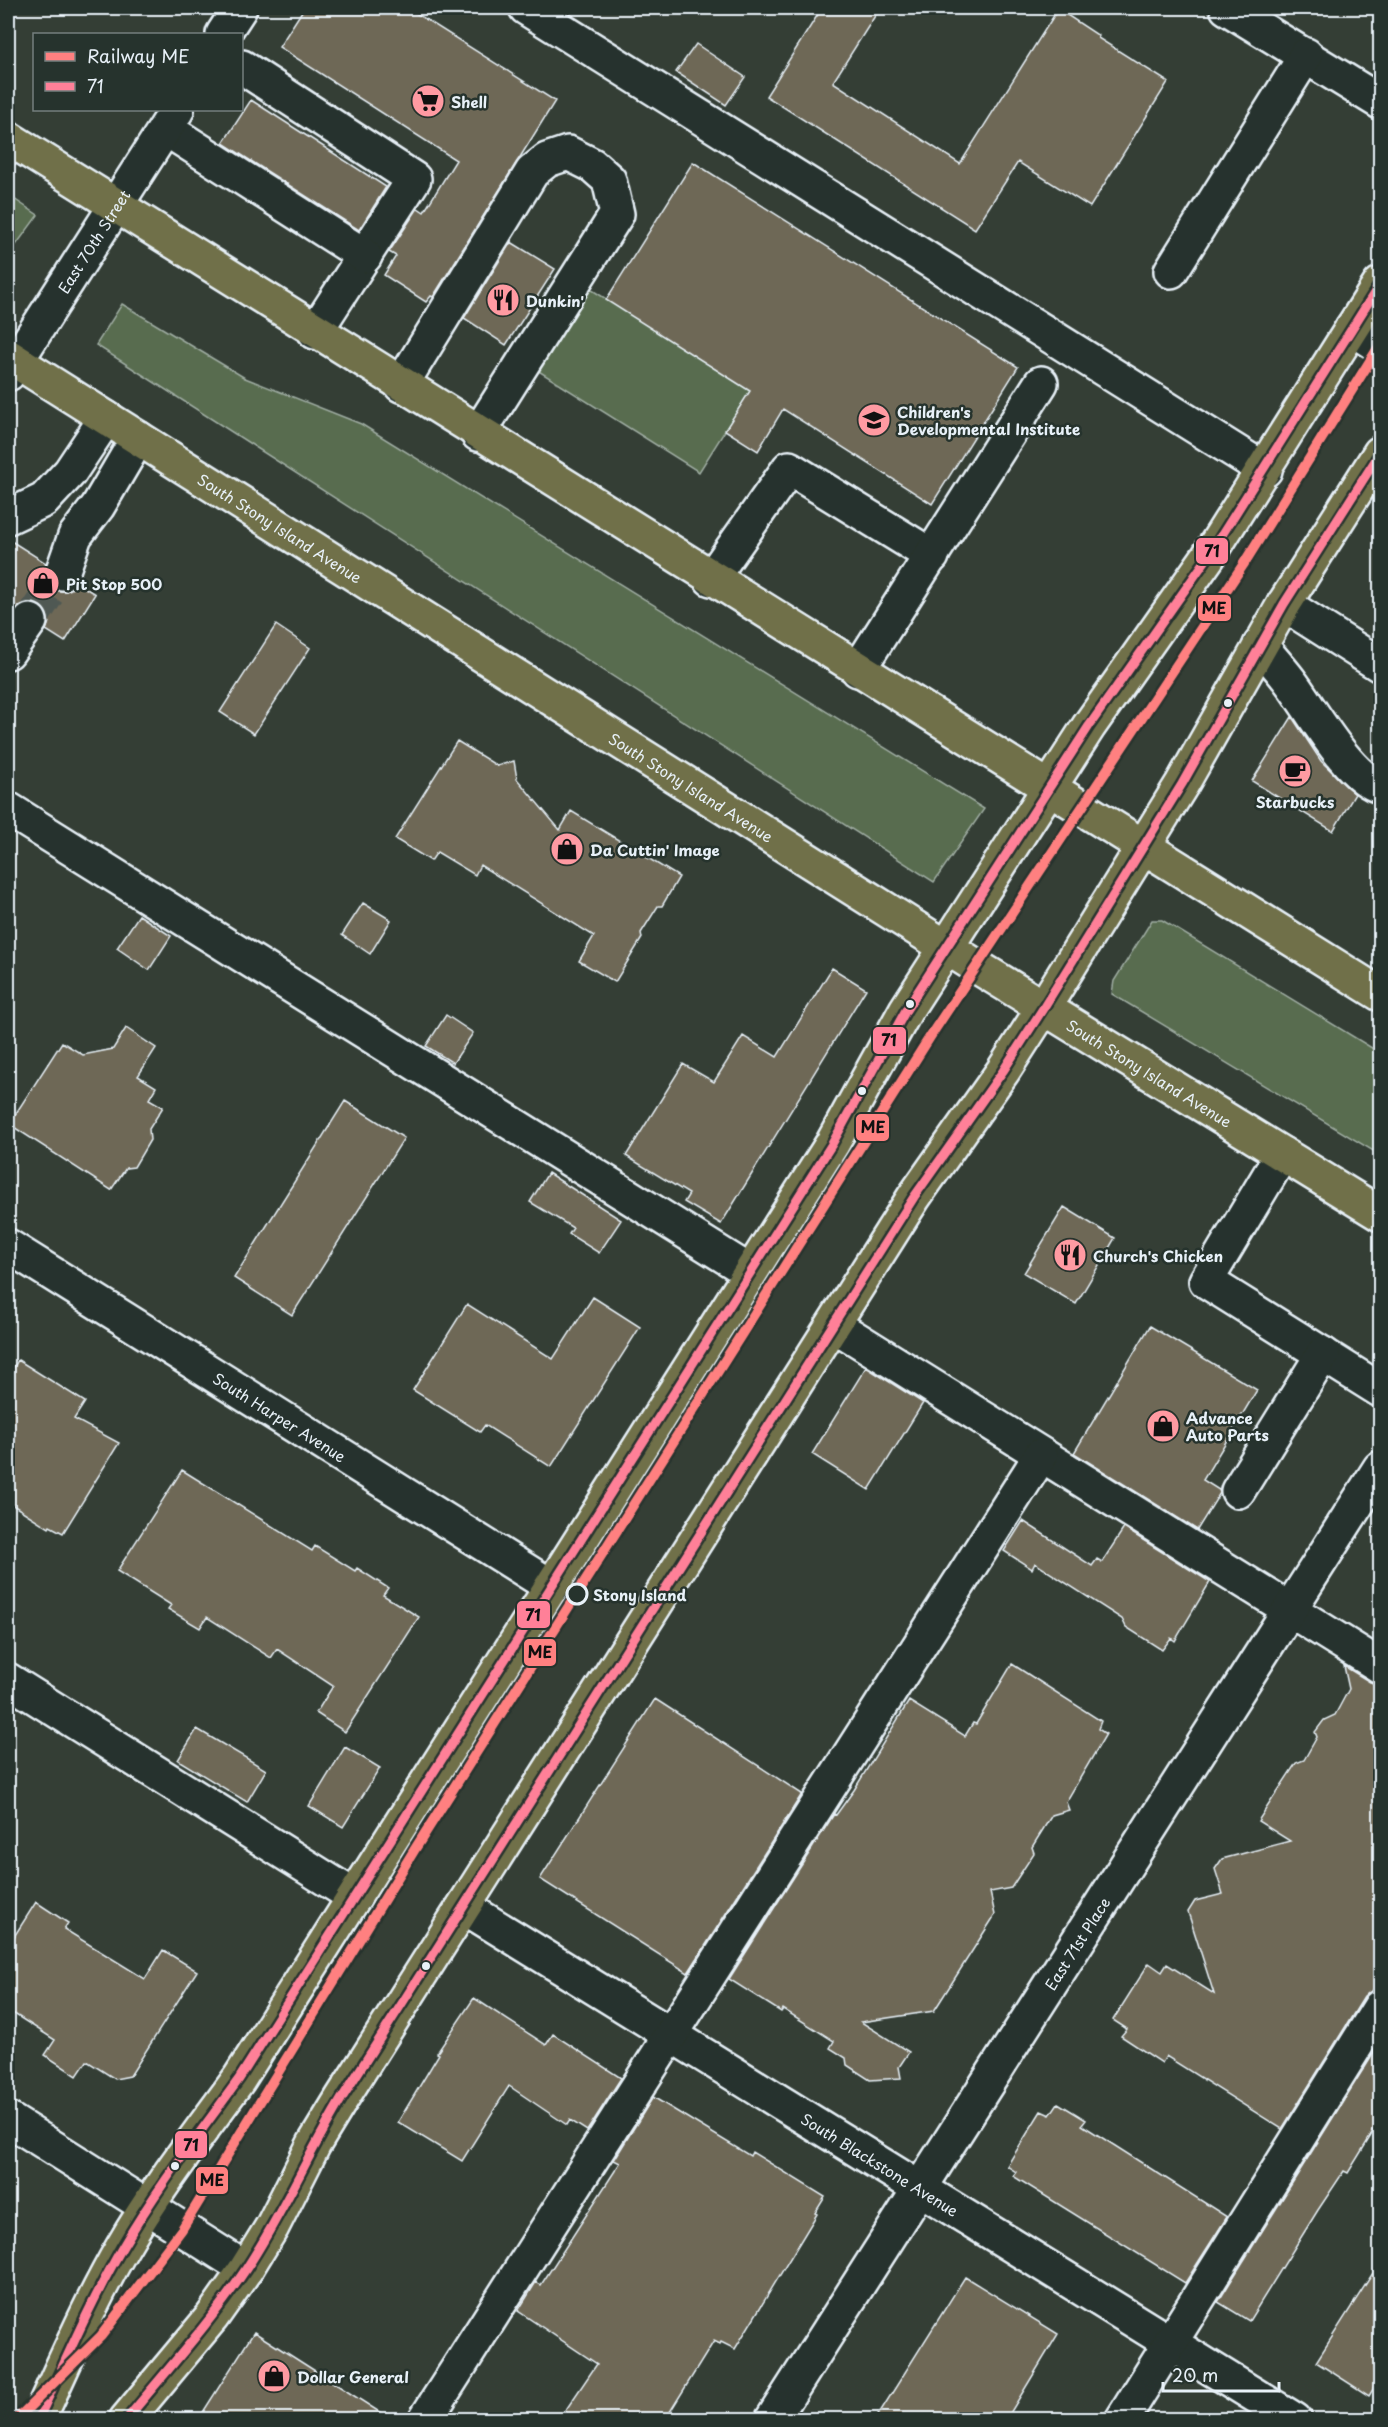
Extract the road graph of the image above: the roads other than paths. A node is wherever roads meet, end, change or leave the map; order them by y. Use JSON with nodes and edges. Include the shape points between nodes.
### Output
{"nodes":[{"id":1,"x":240,"y":8,"type":"edge"},
{"id":2,"x":526,"y":8,"type":"edge"},
{"id":3,"x":1227,"y":8,"type":"edge"},
{"id":4,"x":224,"y":33,"type":"edge"},
{"id":5,"x":1306,"y":55,"type":"junction"},
{"id":6,"x":243,"y":68,"type":"edge"},
{"id":7,"x":1380,"y":102,"type":"edge"},
{"id":8,"x":172,"y":119,"type":"edge"},
{"id":9,"x":8,"y":138,"type":"edge"},
{"id":10,"x":114,"y":206,"type":"junction"},
{"id":11,"x":365,"y":255,"type":"junction"},
{"id":12,"x":1171,"y":271,"type":"dead end"},
{"id":13,"x":1380,"y":284,"type":"edge"},
{"id":14,"x":1352,"y":328,"type":"junction"},
{"id":15,"x":315,"y":332,"type":"junction"},
{"id":16,"x":1380,"y":346,"type":"edge"},
{"id":17,"x":10,"y":364,"type":"edge"},
{"id":18,"x":1041,"y":384,"type":"dead end"},
{"id":19,"x":401,"y":386,"type":"junction"},
{"id":20,"x":106,"y":418,"type":"junction"},
{"id":21,"x":478,"y":434,"type":"junction"},
{"id":22,"x":138,"y":438,"type":"junction"},
{"id":23,"x":1380,"y":453,"type":"edge"},
{"id":24,"x":1265,"y":470,"type":"junction"},
{"id":25,"x":8,"y":517,"type":"edge"},
{"id":26,"x":932,"y":556,"type":"junction"},
{"id":27,"x":62,"y":573,"type":"tunnel mouth"},
{"id":28,"x":711,"y":579,"type":"junction"},
{"id":29,"x":1284,"y":604,"type":"junction"},
{"id":30,"x":30,"y":621,"type":"tunnel mouth"},
{"id":31,"x":1260,"y":645,"type":"junction"},
{"id":32,"x":8,"y":652,"type":"edge"},
{"id":33,"x":1380,"y":665,"type":"edge"},
{"id":34,"x":858,"y":670,"type":"junction"},
{"id":35,"x":1380,"y":786,"type":"edge"},
{"id":36,"x":1049,"y":789,"type":"junction"},
{"id":37,"x":8,"y":809,"type":"edge"},
{"id":38,"x":1141,"y":847,"type":"junction"},
{"id":39,"x":946,"y":946,"type":"junction"},
{"id":40,"x":1380,"y":994,"type":"edge"},
{"id":41,"x":1044,"y":1007,"type":"junction"},
{"id":42,"x":1282,"y":1154,"type":"junction"},
{"id":43,"x":1380,"y":1214,"type":"edge"},
{"id":44,"x":8,"y":1246,"type":"edge"},
{"id":45,"x":750,"y":1272,"type":"junction"},
{"id":46,"x":834,"y":1326,"type":"junction"},
{"id":47,"x":1323,"y":1354,"type":"junction"},
{"id":48,"x":1380,"y":1390,"type":"edge"},
{"id":49,"x":1041,"y":1455,"type":"junction"},
{"id":50,"x":1380,"y":1468,"type":"edge"},
{"id":51,"x":1238,"y":1491,"type":"dead end"},
{"id":52,"x":552,"y":1587,"type":"junction"},
{"id":53,"x":1290,"y":1610,"type":"junction"},
{"id":54,"x":1376,"y":1654,"type":"edge"},
{"id":55,"x":8,"y":1680,"type":"edge"},
{"id":56,"x":355,"y":1897,"type":"junction"},
{"id":57,"x":464,"y":1907,"type":"junction"},
{"id":58,"x":1380,"y":2007,"type":"edge"},
{"id":59,"x":672,"y":2033,"type":"junction"},
{"id":60,"x":8,"y":2119,"type":"edge"},
{"id":61,"x":921,"y":2187,"type":"junction"},
{"id":62,"x":148,"y":2207,"type":"junction"},
{"id":63,"x":246,"y":2269,"type":"junction"},
{"id":64,"x":1171,"y":2342,"type":"junction"},
{"id":65,"x":38,"y":2420,"type":"edge"},
{"id":66,"x":126,"y":2420,"type":"edge"},
{"id":67,"x":425,"y":2420,"type":"edge"},
{"id":68,"x":772,"y":2420,"type":"edge"},
{"id":69,"x":1122,"y":2420,"type":"edge"},
{"id":70,"x":1295,"y":2420,"type":"edge"}],
"edges":[{"from":1,"to":4,"type":"street"},
{"from":2,"to":24,"type":"street"},
{"from":3,"to":5,"type":"street"},
{"from":5,"to":7,"type":"street"},
{"from":5,"to":12,"type":"street"},
{"from":6,"to":11,"type":"street","via":[[414,179]]},
{"from":8,"to":10,"type":"street","name":"East 70th Street"},
{"from":8,"to":11,"type":"street"},
{"from":9,"to":10,"type":"main road"},
{"from":10,"to":15,"type":"main road"},
{"from":10,"to":17,"type":"street","name":"East 70th Street"},
{"from":11,"to":15,"type":"street"},
{"from":13,"to":14,"type":"main road"},
{"from":14,"to":16,"type":"street"},
{"from":14,"to":24,"type":"main road"},
{"from":15,"to":19,"type":"main road"},
{"from":17,"to":20,"type":"main road","name":"South Stony Island Avenue"},
{"from":18,"to":26,"type":"street"},
{"from":19,"to":21,"type":"main road"},
{"from":19,"to":21,"type":"street","via":[[532,172],[547,160],[568,153],[592,165],[609,180],[617,214]]},
{"from":20,"to":22,"type":"main road","name":"South Stony Island Avenue"},
{"from":20,"to":25,"type":"street","via":[[70,472],[44,500]]},
{"from":21,"to":28,"type":"main road"},
{"from":22,"to":27,"type":"street","via":[[98,506],[75,536]]},
{"from":22,"to":39,"type":"main road","name":"South Stony Island Avenue"},
{"from":23,"to":29,"type":"main road"},
{"from":24,"to":36,"type":"main road"},
{"from":26,"to":28,"type":"street","via":[[789,468]]},
{"from":26,"to":34,"type":"street"},
{"from":28,"to":34,"type":"main road"},
{"from":29,"to":31,"type":"main road"},
{"from":29,"to":33,"type":"street"},
{"from":30,"to":32,"type":"street"},
{"from":31,"to":35,"type":"street","via":[[1345,759]]},
{"from":31,"to":38,"type":"main road","via":[[1182,784]]},
{"from":34,"to":36,"type":"main road"},
{"from":36,"to":38,"type":"main road"},
{"from":36,"to":39,"type":"main road"},
{"from":37,"to":45,"type":"street"},
{"from":38,"to":40,"type":"main road"},
{"from":38,"to":41,"type":"main road"},
{"from":39,"to":41,"type":"main road","name":"South Stony Island Avenue"},
{"from":39,"to":45,"type":"main road","via":[[906,1010],[848,1119]]},
{"from":41,"to":42,"type":"main road","name":"South Stony Island Avenue"},
{"from":41,"to":46,"type":"main road","via":[[914,1197]]},
{"from":42,"to":43,"type":"main road","name":"South Stony Island Avenue"},
{"from":42,"to":47,"type":"street","via":[[1206,1281]]},
{"from":44,"to":52,"type":"street","name":"South Harper Avenue"},
{"from":45,"to":52,"type":"main road"},
{"from":46,"to":49,"type":"street"},
{"from":46,"to":57,"type":"main road"},
{"from":47,"to":48,"type":"street"},
{"from":47,"to":51,"type":"street"},
{"from":49,"to":53,"type":"street"},
{"from":49,"to":59,"type":"street"},
{"from":50,"to":53,"type":"street","name":"East 71st Place"},
{"from":52,"to":56,"type":"main road"},
{"from":53,"to":54,"type":"street"},
{"from":53,"to":61,"type":"street","name":"East 71st Place"},
{"from":55,"to":56,"type":"street"},
{"from":56,"to":62,"type":"main road","via":[[239,2079]]},
{"from":57,"to":59,"type":"street","name":"South Blackstone Avenue"},
{"from":57,"to":63,"type":"main road","via":[[314,2144]]},
{"from":58,"to":64,"type":"street"},
{"from":59,"to":61,"type":"street","name":"South Blackstone Avenue"},
{"from":59,"to":67,"type":"street"},
{"from":60,"to":62,"type":"street"},
{"from":61,"to":64,"type":"street","name":"South Blackstone Avenue"},
{"from":61,"to":68,"type":"street","name":"East 71st Place"},
{"from":62,"to":63,"type":"street"},
{"from":62,"to":65,"type":"main road","via":[[83,2321]]},
{"from":63,"to":66,"type":"main road","via":[[212,2317]]},
{"from":64,"to":69,"type":"street"},
{"from":64,"to":70,"type":"street","name":"South Blackstone Avenue"}]}
